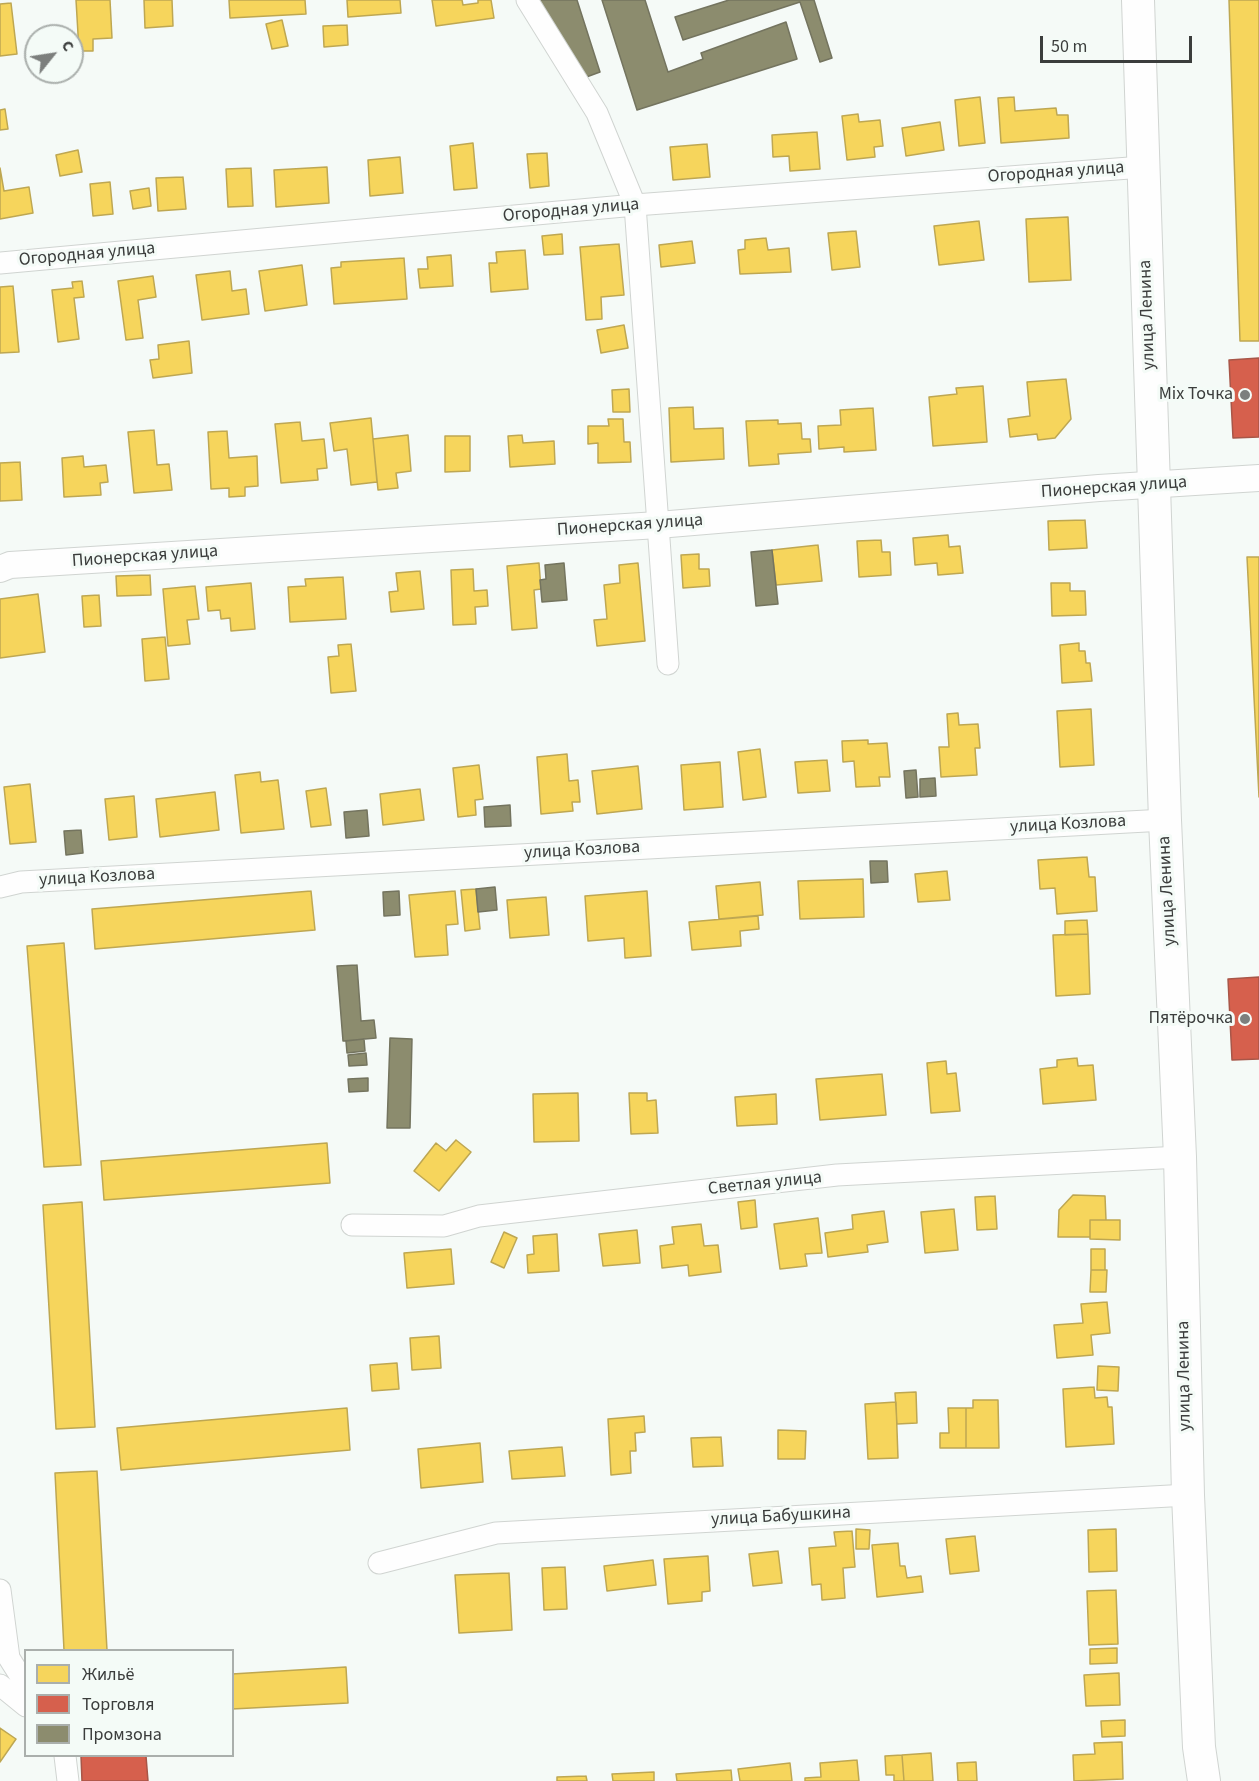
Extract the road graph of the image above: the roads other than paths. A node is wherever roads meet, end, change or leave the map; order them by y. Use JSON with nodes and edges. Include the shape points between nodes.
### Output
{"nodes":[{"id":1,"x":527,"y":0,"type":"edge"},
{"id":2,"x":1138,"y":0,"type":"edge"},
{"id":3,"x":1143,"y":167,"type":"junction"},
{"id":4,"x":635,"y":205,"type":"junction"},
{"id":5,"x":0,"y":263,"type":"edge"},
{"id":6,"x":1259,"y":478,"type":"edge"},
{"id":7,"x":1154,"y":485,"type":"junction"},
{"id":8,"x":658,"y":525,"type":"junction"},
{"id":9,"x":0,"y":568,"type":"edge"},
{"id":10,"x":668,"y":664,"type":"dead end"},
{"id":11,"x":1165,"y":820,"type":"junction"},
{"id":12,"x":0,"y":887,"type":"edge"},
{"id":13,"x":1180,"y":1156,"type":"junction"},
{"id":14,"x":352,"y":1226,"type":"dead end"},
{"id":15,"x":1188,"y":1495,"type":"junction"},
{"id":16,"x":379,"y":1563,"type":"dead end"},
{"id":17,"x":0,"y":1590,"type":"edge"},
{"id":18,"x":24,"y":1682,"type":"edge"},
{"id":19,"x":0,"y":1685,"type":"edge"},
{"id":20,"x":24,"y":1704,"type":"edge"},
{"id":21,"x":65,"y":1757,"type":"edge"},
{"id":22,"x":68,"y":1781,"type":"edge"},
{"id":23,"x":1204,"y":1781,"type":"edge"}],
"edges":[{"from":1,"to":4,"type":"street","via":[[597,113]]},
{"from":2,"to":3,"type":"main road","name":"улица Ленина"},
{"from":3,"to":4,"type":"street","name":"Огородная улица"},
{"from":3,"to":7,"type":"main road","name":"улица Ленина"},
{"from":4,"to":5,"type":"street","name":"Огородная улица"},
{"from":4,"to":8,"type":"street"},
{"from":6,"to":7,"type":"street","name":"Пионерская улица"},
{"from":7,"to":8,"type":"street","name":"Пионерская улица"},
{"from":7,"to":11,"type":"main road","name":"улица Ленина"},
{"from":8,"to":9,"type":"street","name":"Пионерская улица"},
{"from":8,"to":10,"type":"street"},
{"from":11,"to":12,"type":"street","name":"улица Козлова","via":[[33,881]]},
{"from":11,"to":13,"type":"main road","name":"улица Ленина"},
{"from":13,"to":14,"type":"street","name":"Светлая улица","via":[[837,1175],[479,1216],[444,1226]]},
{"from":13,"to":15,"type":"main road","name":"улица Ленина"},
{"from":15,"to":16,"type":"street","name":"улица Бабушкина","via":[[496,1533]]},
{"from":15,"to":23,"type":"main road","name":"улица Ленина","via":[[1199,1747]]},
{"from":17,"to":18,"type":"street","via":[[9,1658]]},
{"from":19,"to":20,"type":"street"},
{"from":21,"to":22,"type":"street"}]}
